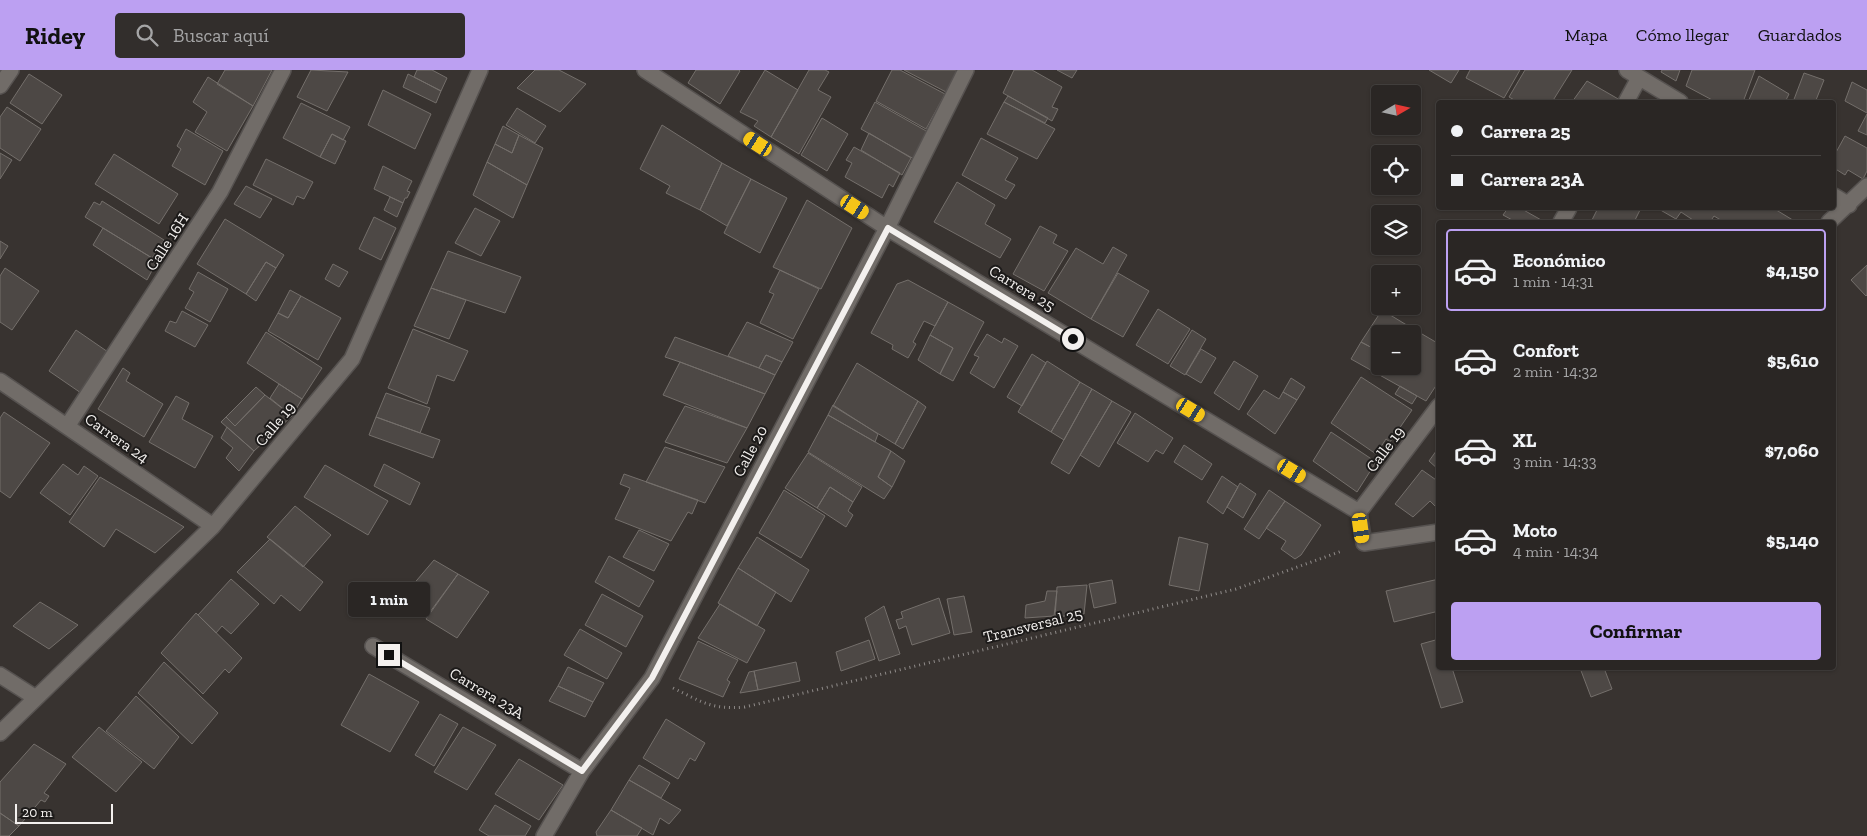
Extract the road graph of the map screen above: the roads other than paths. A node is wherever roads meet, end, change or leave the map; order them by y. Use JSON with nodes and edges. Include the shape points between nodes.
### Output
{"nodes":[{"id":1,"x":11,"y":70,"type":"edge"},
{"id":2,"x":283,"y":70,"type":"edge"},
{"id":3,"x":480,"y":70,"type":"edge"},
{"id":4,"x":644,"y":70,"type":"edge"},
{"id":5,"x":966,"y":70,"type":"edge"},
{"id":6,"x":1633,"y":74,"type":"edge"},
{"id":7,"x":0,"y":86,"type":"edge"},
{"id":8,"x":1626,"y":100,"type":"edge"},
{"id":9,"x":1677,"y":100,"type":"edge"},
{"id":10,"x":1867,"y":186,"type":"edge"},
{"id":11,"x":1836,"y":197,"type":"edge"},
{"id":12,"x":1849,"y":205,"type":"junction"},
{"id":13,"x":1831,"y":220,"type":"edge"},
{"id":14,"x":888,"y":228,"type":"junction"},
{"id":15,"x":0,"y":381,"type":"edge"},
{"id":16,"x":1436,"y":410,"type":"edge"},
{"id":17,"x":68,"y":425,"type":"junction"},
{"id":18,"x":1359,"y":512,"type":"junction"},
{"id":19,"x":213,"y":526,"type":"junction"},
{"id":20,"x":1436,"y":532,"type":"edge"},
{"id":21,"x":373,"y":646,"type":"dead end"},
{"id":22,"x":0,"y":675,"type":"edge"},
{"id":23,"x":36,"y":698,"type":"junction"},
{"id":24,"x":0,"y":733,"type":"edge"},
{"id":25,"x":582,"y":771,"type":"junction"},
{"id":26,"x":544,"y":836,"type":"edge"}],
"edges":[{"from":1,"to":7,"type":"street"},
{"from":2,"to":17,"type":"street","name":"Calle 16H","via":[[220,192]]},
{"from":3,"to":19,"type":"street","name":"Calle 19","via":[[352,359]]},
{"from":4,"to":14,"type":"street","name":"Carrera 25"},
{"from":5,"to":14,"type":"street","name":"Calle 20"},
{"from":6,"to":8,"type":"street"},
{"from":6,"to":9,"type":"street"},
{"from":10,"to":12,"type":"street"},
{"from":11,"to":12,"type":"street"},
{"from":12,"to":13,"type":"street"},
{"from":14,"to":18,"type":"street","name":"Carrera 25"},
{"from":14,"to":25,"type":"street","name":"Calle 20","via":[[652,678]]},
{"from":15,"to":17,"type":"street","name":"Carrera 24"},
{"from":16,"to":18,"type":"street","name":"Calle 19"},
{"from":17,"to":19,"type":"street","name":"Carrera 24"},
{"from":18,"to":20,"type":"street","via":[[1364,543]]},
{"from":19,"to":23,"type":"street","name":"Calle 19"},
{"from":21,"to":25,"type":"street","name":"Carrera 23A"},
{"from":22,"to":23,"type":"street"},
{"from":23,"to":24,"type":"street","name":"Calle 19"},
{"from":25,"to":26,"type":"street","name":"Calle 20"}]}
